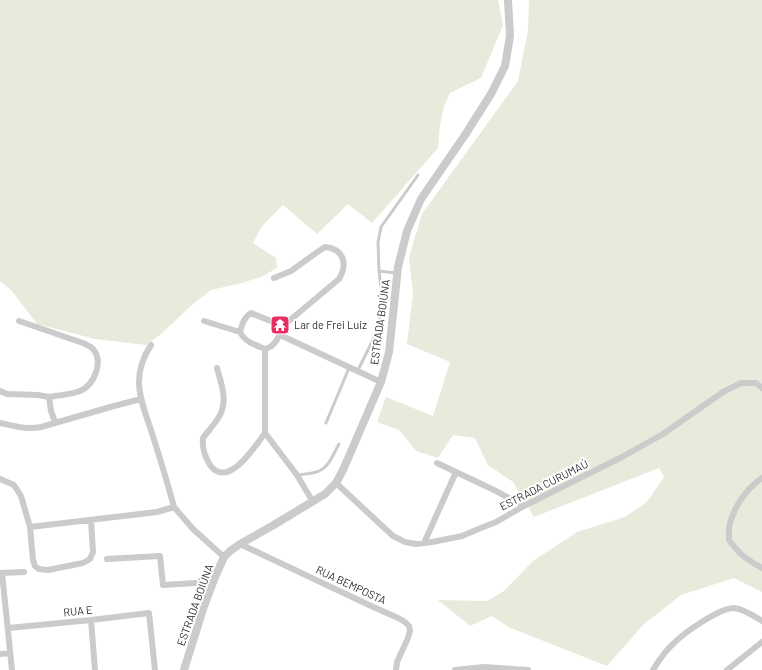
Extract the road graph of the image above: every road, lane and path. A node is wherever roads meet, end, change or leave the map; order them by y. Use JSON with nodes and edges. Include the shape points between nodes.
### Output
{"nodes":[{"id":1,"x":508,"y":0,"type":"edge"},
{"id":2,"x":418,"y":175,"type":"dead end"},
{"id":3,"x":379,"y":271,"type":"junction"},
{"id":4,"x":398,"y":273,"type":"junction"},
{"id":5,"x":274,"y":278,"type":"dead end"},
{"id":6,"x":19,"y":321,"type":"dead end"},
{"id":7,"x":204,"y":321,"type":"dead end"},
{"id":8,"x":283,"y":326,"type":"junction"},
{"id":9,"x":240,"y":332,"type":"junction"},
{"id":10,"x":280,"y":335,"type":"junction"},
{"id":11,"x":151,"y":345,"type":"dead end"},
{"id":12,"x":264,"y":349,"type":"junction"},
{"id":13,"x":217,"y":368,"type":"dead end"},
{"id":14,"x":349,"y":368,"type":"junction"},
{"id":15,"x":357,"y":372,"type":"junction"},
{"id":16,"x":381,"y":382,"type":"junction"},
{"id":17,"x":762,"y":388,"type":"edge"},
{"id":18,"x":0,"y":391,"type":"edge"},
{"id":19,"x":49,"y":397,"type":"junction"},
{"id":20,"x":141,"y":399,"type":"junction"},
{"id":21,"x":55,"y":422,"type":"junction"},
{"id":22,"x":0,"y":423,"type":"edge"},
{"id":23,"x":326,"y":423,"type":"dead end"},
{"id":24,"x":265,"y":433,"type":"junction"},
{"id":25,"x":339,"y":444,"type":"dead end"},
{"id":26,"x":437,"y":463,"type":"dead end"},
{"id":27,"x":456,"y":472,"type":"junction"},
{"id":28,"x":297,"y":475,"type":"junction"},
{"id":29,"x":762,"y":478,"type":"edge"},
{"id":30,"x":0,"y":479,"type":"edge"},
{"id":31,"x":336,"y":483,"type":"junction"},
{"id":32,"x":313,"y":502,"type":"junction"},
{"id":33,"x":524,"y":506,"type":"junction"},
{"id":34,"x":174,"y":507,"type":"junction"},
{"id":35,"x":91,"y":520,"type":"junction"},
{"id":36,"x":30,"y":527,"type":"junction"},
{"id":37,"x":424,"y":543,"type":"junction"},
{"id":38,"x":240,"y":544,"type":"junction"},
{"id":39,"x":224,"y":557,"type":"junction"},
{"id":40,"x":106,"y":559,"type":"dead end"},
{"id":41,"x":762,"y":568,"type":"edge"},
{"id":42,"x":24,"y":572,"type":"dead end"},
{"id":43,"x":1,"y":573,"type":"edge"},
{"id":44,"x":213,"y":582,"type":"junction"},
{"id":45,"x":3,"y":613,"type":"edge"},
{"id":46,"x":91,"y":620,"type":"junction"},
{"id":47,"x":762,"y":621,"type":"edge"},
{"id":48,"x":8,"y":628,"type":"junction"},
{"id":49,"x":762,"y":642,"type":"edge"},
{"id":50,"x":10,"y":653,"type":"junction"},
{"id":51,"x":0,"y":654,"type":"edge"},
{"id":52,"x":12,"y":670,"type":"edge"},
{"id":53,"x":95,"y":670,"type":"edge"},
{"id":54,"x":155,"y":670,"type":"edge"},
{"id":55,"x":184,"y":670,"type":"edge"},
{"id":56,"x":396,"y":670,"type":"edge"},
{"id":57,"x":455,"y":670,"type":"edge"},
{"id":58,"x":528,"y":670,"type":"edge"},
{"id":59,"x":653,"y":670,"type":"edge"},
{"id":60,"x":727,"y":670,"type":"edge"}],
"edges":[{"from":1,"to":4,"type":"street","name":"ESTRADA BOIÚNA","via":[[510,36],[504,66],[469,129],[421,199],[407,231]]},
{"from":2,"to":3,"type":"lane","via":[[381,227],[378,242]]},
{"from":3,"to":4,"type":"lane"},
{"from":3,"to":15,"type":"lane","via":[[382,297],[378,330]]},
{"from":4,"to":16,"type":"street","name":"ESTRADA BOIÚNA","via":[[388,352]]},
{"from":5,"to":8,"type":"street","via":[[291,271],[325,247],[334,248],[344,262],[343,273],[339,279]]},
{"from":6,"to":19,"type":"street","via":[[83,343],[97,354],[98,364],[94,378],[88,385],[80,391]]},
{"from":7,"to":9,"type":"street"},
{"from":8,"to":9,"type":"street","via":[[251,313],[245,318]]},
{"from":8,"to":10,"type":"street"},
{"from":9,"to":12,"type":"street","via":[[244,338]]},
{"from":10,"to":12,"type":"street","via":[[271,348]]},
{"from":10,"to":14,"type":"street"},
{"from":11,"to":20,"type":"street","via":[[144,355],[140,370]]},
{"from":12,"to":24,"type":"street"},
{"from":13,"to":24,"type":"street","via":[[224,403],[220,415],[202,442],[206,458],[213,468],[226,473],[237,467]]},
{"from":14,"to":15,"type":"street"},
{"from":14,"to":23,"type":"lane"},
{"from":15,"to":16,"type":"street"},
{"from":16,"to":31,"type":"street","name":"ESTRADA BOIÚNA"},
{"from":17,"to":33,"type":"street","name":"ESTRADA CURUMAÚ","via":[[756,384],[741,383],[723,392],[663,434]]},
{"from":18,"to":19,"type":"street","via":[[7,394]]},
{"from":19,"to":21,"type":"street"},
{"from":20,"to":21,"type":"street"},
{"from":20,"to":34,"type":"street"},
{"from":21,"to":22,"type":"street","via":[[31,429]]},
{"from":24,"to":28,"type":"street"},
{"from":25,"to":28,"type":"lane","via":[[323,469]]},
{"from":26,"to":27,"type":"street"},
{"from":27,"to":33,"type":"street"},
{"from":27,"to":37,"type":"street"},
{"from":28,"to":32,"type":"street"},
{"from":29,"to":41,"type":"street","via":[[753,484],[736,507],[729,527],[729,540],[736,550],[746,560]]},
{"from":30,"to":36,"type":"street","via":[[14,486],[21,496]]},
{"from":31,"to":32,"type":"street","name":"ESTRADA BOIÚNA"},
{"from":31,"to":37,"type":"street","name":"ESTRADA CURUMAÚ","via":[[394,536],[405,542]]},
{"from":32,"to":38,"type":"street","name":"ESTRADA BOIÚNA"},
{"from":33,"to":37,"type":"street","name":"ESTRADA CURUMAÚ","via":[[496,522],[462,536]]},
{"from":34,"to":35,"type":"street","via":[[157,512]]},
{"from":34,"to":39,"type":"street","via":[[193,530]]},
{"from":35,"to":36,"type":"street"},
{"from":35,"to":36,"type":"street","via":[[90,558],[83,563],[48,570],[39,569],[32,560]]},
{"from":38,"to":39,"type":"street","name":"ESTRADA BOIÚNA"},
{"from":38,"to":56,"type":"street","name":"RUA BEMPOSTA","via":[[405,622],[410,631]]},
{"from":39,"to":44,"type":"street","name":"ESTRADA BOIÚNA"},
{"from":40,"to":44,"type":"street","via":[[160,556],[163,586]]},
{"from":42,"to":43,"type":"street"},
{"from":43,"to":45,"type":"street"},
{"from":44,"to":55,"type":"street","name":"ESTRADA BOIÚNA"},
{"from":45,"to":48,"type":"street"},
{"from":46,"to":48,"type":"street","name":"RUA E"},
{"from":46,"to":53,"type":"street"},
{"from":46,"to":54,"type":"street","name":"RUA E","via":[[149,613]]},
{"from":47,"to":59,"type":"street","via":[[745,611],[734,608],[725,610],[687,632],[664,654]]},
{"from":48,"to":50,"type":"street"},
{"from":49,"to":60,"type":"street"},
{"from":50,"to":51,"type":"street"},
{"from":50,"to":52,"type":"street"},
{"from":57,"to":58,"type":"street","via":[[484,667]]}]}
